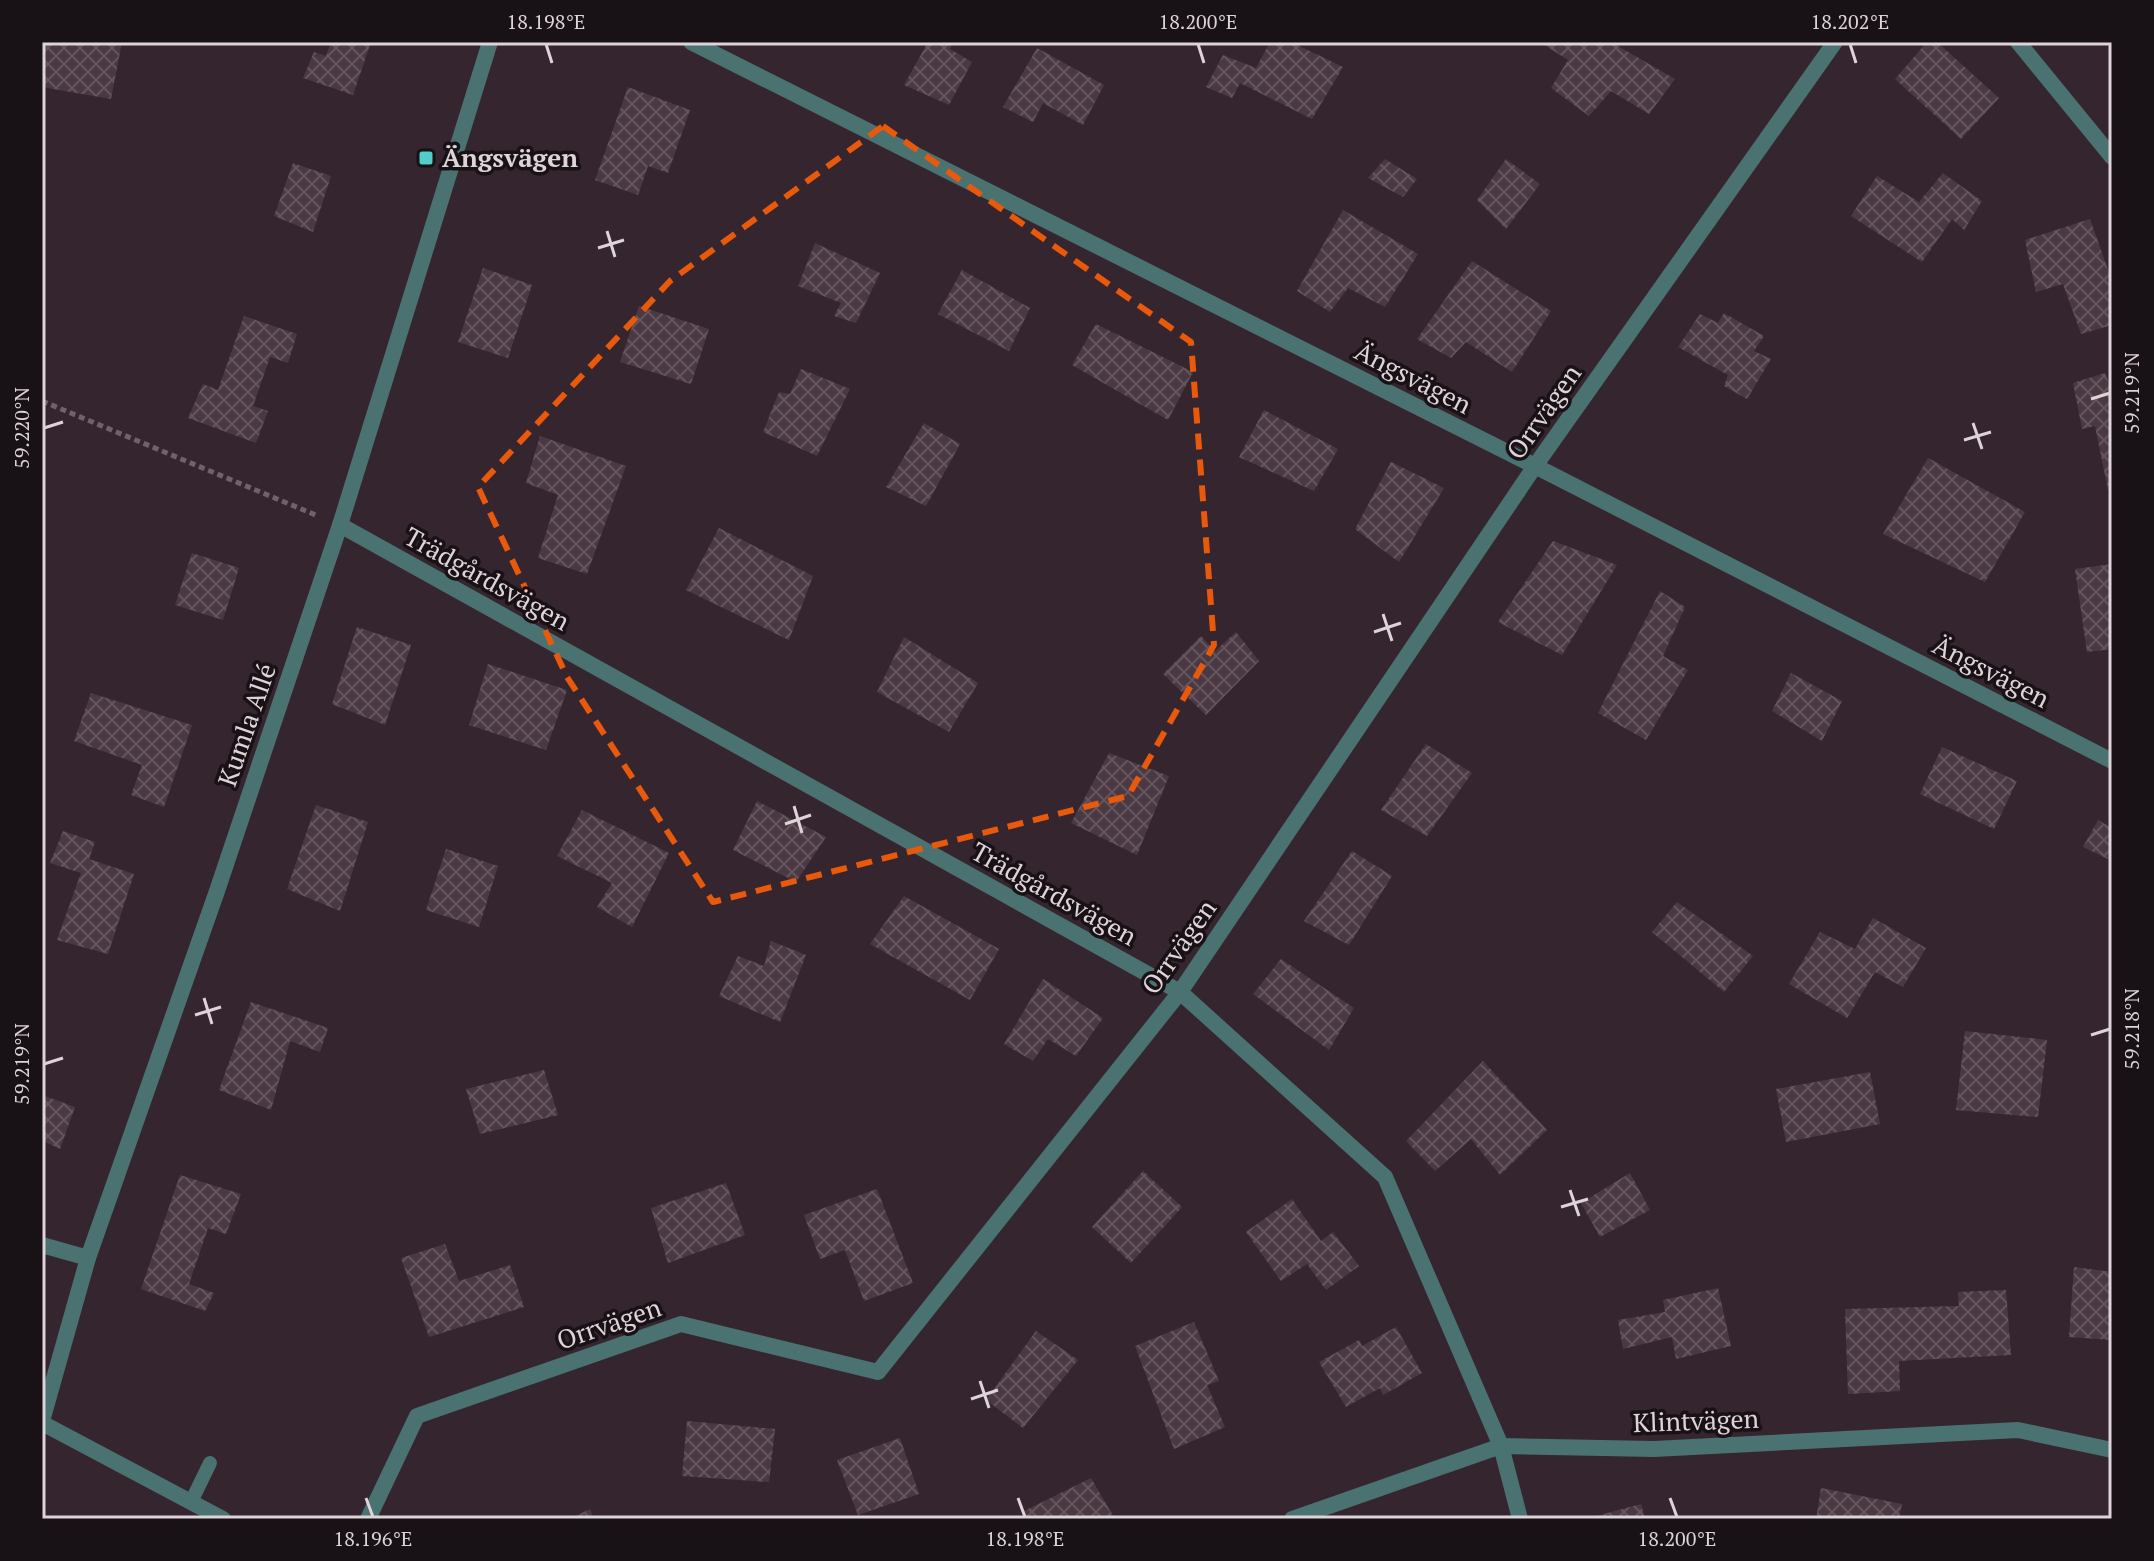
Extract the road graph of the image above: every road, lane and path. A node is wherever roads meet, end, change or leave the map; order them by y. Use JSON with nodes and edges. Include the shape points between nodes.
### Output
{"nodes":[{"id":1,"x":490,"y":42,"type":"edge"},
{"id":2,"x":691,"y":42,"type":"edge"},
{"id":3,"x":1835,"y":42,"type":"edge"},
{"id":4,"x":2018,"y":42,"type":"edge"},
{"id":5,"x":2112,"y":157,"type":"edge"},
{"id":6,"x":42,"y":401,"type":"edge"},
{"id":7,"x":1535,"y":466,"type":"junction"},
{"id":8,"x":340,"y":525,"type":"junction"},
{"id":9,"x":2112,"y":761,"type":"edge"},
{"id":10,"x":1180,"y":992,"type":"junction"},
{"id":11,"x":42,"y":1245,"type":"edge"},
{"id":12,"x":88,"y":1258,"type":"junction"},
{"id":13,"x":42,"y":1422,"type":"edge"},
{"id":14,"x":1501,"y":1446,"type":"junction"},
{"id":15,"x":2112,"y":1450,"type":"edge"},
{"id":16,"x":210,"y":1463,"type":"dead end"},
{"id":17,"x":191,"y":1502,"type":"junction"},
{"id":18,"x":223,"y":1519,"type":"edge"},
{"id":19,"x":368,"y":1519,"type":"edge"},
{"id":20,"x":1292,"y":1519,"type":"edge"},
{"id":21,"x":1520,"y":1519,"type":"edge"}],
"edges":[{"from":1,"to":8,"type":"street","name":"Kumla Allé"},
{"from":2,"to":7,"type":"street","name":"Ängsvägen"},
{"from":3,"to":7,"type":"street","name":"Orrvägen"},
{"from":4,"to":5,"type":"street"},
{"from":6,"to":8,"type":"path"},
{"from":7,"to":9,"type":"street","name":"Ängsvägen"},
{"from":7,"to":10,"type":"street","name":"Orrvägen"},
{"from":8,"to":10,"type":"street","name":"Trädgårdsvägen"},
{"from":8,"to":12,"type":"street","name":"Kumla Allé"},
{"from":10,"to":14,"type":"street","name":"Trädgårdsvägen","via":[[1385,1177]]},
{"from":10,"to":19,"type":"street","name":"Orrvägen","via":[[878,1372],[681,1324],[417,1416]]},
{"from":11,"to":12,"type":"street"},
{"from":12,"to":13,"type":"street","name":"Kumla Allé"},
{"from":13,"to":17,"type":"street"},
{"from":14,"to":15,"type":"street","name":"Klintvägen","via":[[1654,1449],[2018,1430]]},
{"from":14,"to":20,"type":"street","name":"Klintvägen"},
{"from":14,"to":21,"type":"street","name":"Trädgårdsvägen"},
{"from":16,"to":17,"type":"lane"},
{"from":17,"to":18,"type":"street"}]}
